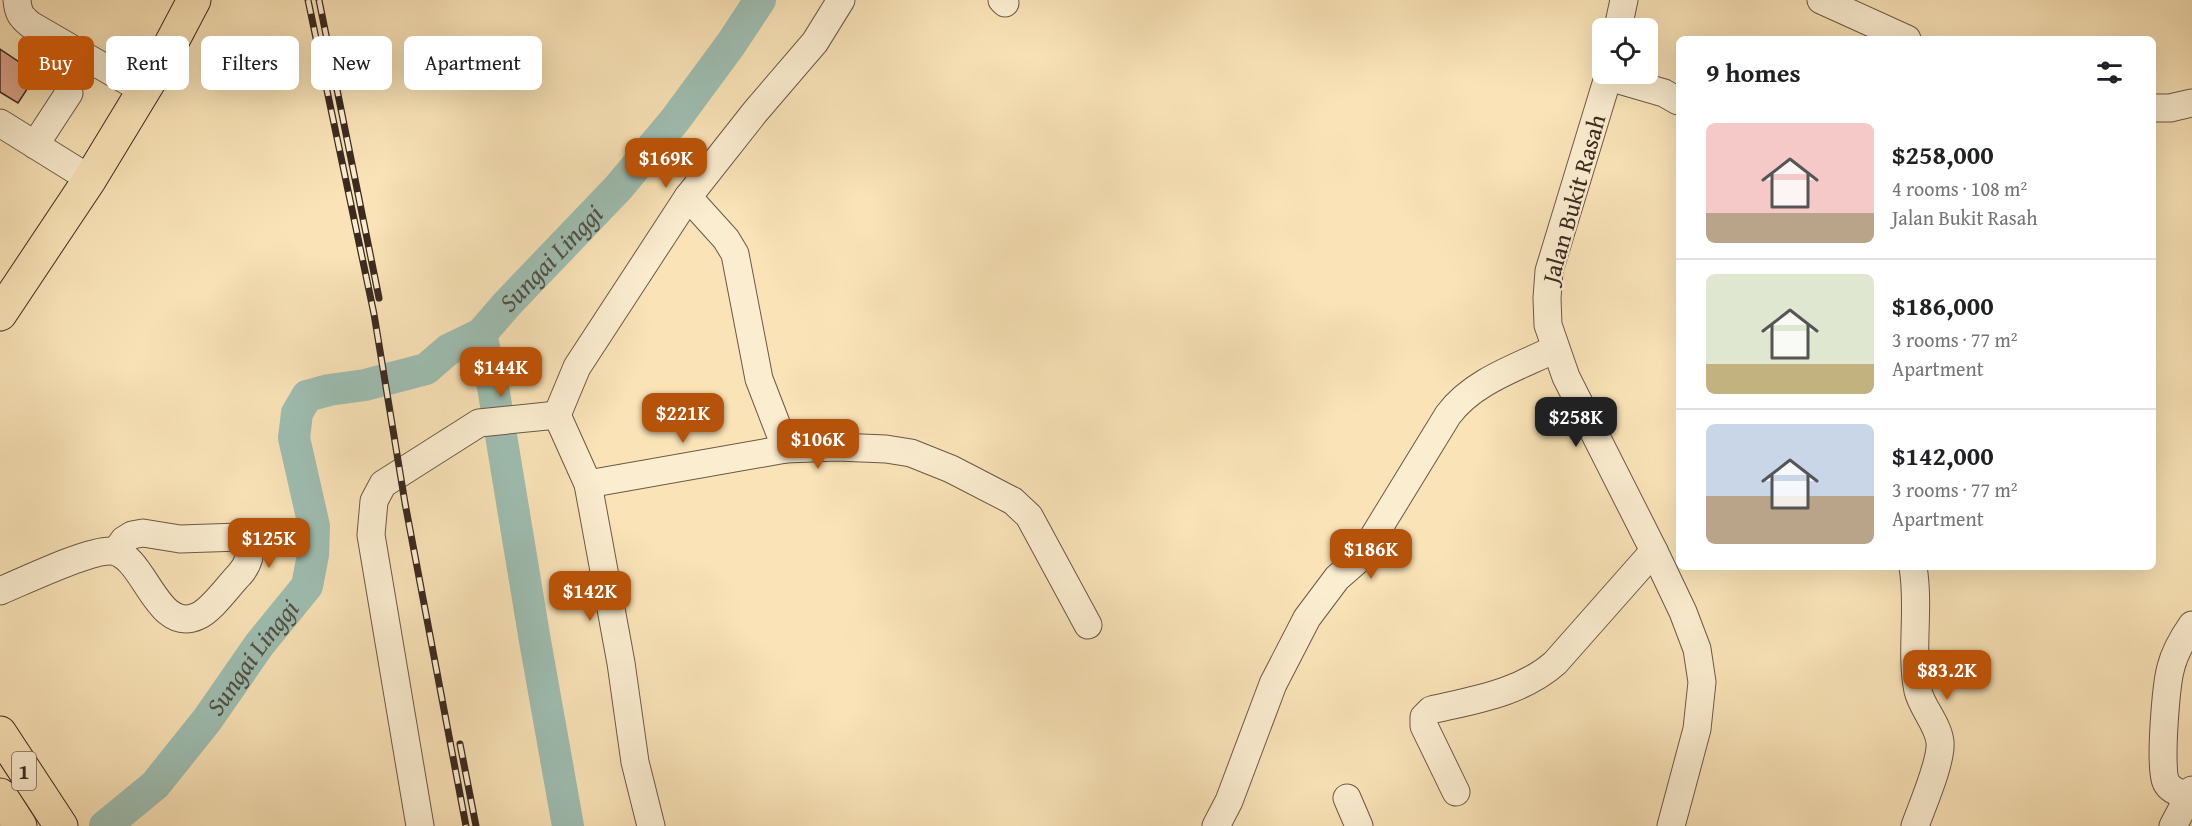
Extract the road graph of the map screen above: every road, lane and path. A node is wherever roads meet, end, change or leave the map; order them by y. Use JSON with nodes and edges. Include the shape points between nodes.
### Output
{"nodes":[{"id":1,"x":17,"y":0,"type":"edge"},
{"id":2,"x":194,"y":0,"type":"edge"},
{"id":3,"x":841,"y":0,"type":"edge"},
{"id":4,"x":1624,"y":0,"type":"edge"},
{"id":5,"x":1821,"y":0,"type":"edge"},
{"id":6,"x":1620,"y":18,"type":"edge"},
{"id":7,"x":174,"y":36,"type":"edge"},
{"id":8,"x":1900,"y":36,"type":"edge"},
{"id":9,"x":106,"y":69,"type":"edge"},
{"id":10,"x":1606,"y":84,"type":"edge"},
{"id":11,"x":1636,"y":84,"type":"edge"},
{"id":12,"x":143,"y":90,"type":"edge"},
{"id":13,"x":69,"y":93,"type":"dead end"},
{"id":14,"x":1676,"y":100,"type":"edge"},
{"id":15,"x":2192,"y":103,"type":"edge"},
{"id":16,"x":2156,"y":108,"type":"edge"},
{"id":17,"x":0,"y":123,"type":"edge"},
{"id":18,"x":35,"y":145,"type":"junction"},
{"id":19,"x":90,"y":179,"type":"junction"},
{"id":20,"x":688,"y":197,"type":"junction"},
{"id":21,"x":0,"y":314,"type":"edge"},
{"id":22,"x":1556,"y":349,"type":"junction"},
{"id":23,"x":557,"y":415,"type":"junction"},
{"id":24,"x":786,"y":449,"type":"junction"},
{"id":25,"x":588,"y":484,"type":"junction"},
{"id":26,"x":116,"y":551,"type":"junction"},
{"id":27,"x":1654,"y":551,"type":"junction"},
{"id":28,"x":1914,"y":570,"type":"edge"},
{"id":29,"x":0,"y":591,"type":"edge"},
{"id":30,"x":1088,"y":625,"type":"dead end"},
{"id":31,"x":2192,"y":625,"type":"edge"},
{"id":32,"x":0,"y":734,"type":"edge"},
{"id":33,"x":1456,"y":792,"type":"dead end"},
{"id":34,"x":2191,"y":793,"type":"edge"},
{"id":35,"x":0,"y":795,"type":"edge"},
{"id":36,"x":1347,"y":798,"type":"dead end"},
{"id":37,"x":55,"y":818,"type":"edge"},
{"id":38,"x":20,"y":826,"type":"edge"},
{"id":39,"x":420,"y":826,"type":"edge"},
{"id":40,"x":651,"y":826,"type":"edge"},
{"id":41,"x":1216,"y":826,"type":"edge"},
{"id":42,"x":1359,"y":826,"type":"edge"},
{"id":43,"x":1671,"y":826,"type":"edge"},
{"id":44,"x":1915,"y":826,"type":"edge"},
{"id":45,"x":2173,"y":826,"type":"edge"}],
"edges":[{"from":1,"to":9,"type":"street","via":[[18,11],[31,25]]},
{"from":2,"to":7,"type":"main road"},
{"from":3,"to":20,"type":"street","via":[[815,42]]},
{"from":4,"to":6,"type":"street"},
{"from":5,"to":8,"type":"street"},
{"from":10,"to":22,"type":"street","name":"Jalan Bukit Rasah","via":[[1549,271],[1548,325]]},
{"from":11,"to":14,"type":"street","name":"Jalan Bukit Rasah"},
{"from":12,"to":19,"type":"main road"},
{"from":13,"to":18,"type":"street"},
{"from":15,"to":16,"type":"street"},
{"from":17,"to":18,"type":"street"},
{"from":18,"to":19,"type":"street"},
{"from":19,"to":21,"type":"main road"},
{"from":20,"to":23,"type":"street","via":[[577,367]]},
{"from":20,"to":24,"type":"street","via":[[735,254],[759,379]]},
{"from":22,"to":27,"type":"street","name":"Jalan Bukit Rasah","via":[[1566,377]]},
{"from":22,"to":41,"type":"street","via":[[1470,392],[1448,415],[1361,557],[1337,578],[1307,618],[1273,684]]},
{"from":23,"to":25,"type":"street"},
{"from":23,"to":39,"type":"street","via":[[479,423],[382,484],[374,501],[371,534]]},
{"from":24,"to":25,"type":"street"},
{"from":24,"to":30,"type":"street","via":[[856,448],[911,453],[1013,501],[1029,516]]},
{"from":25,"to":40,"type":"street","via":[[635,762]]},
{"from":26,"to":26,"type":"street","via":[[128,560],[163,608],[180,618],[191,618],[200,616],[244,569],[250,546],[248,540],[240,537],[180,539],[143,534],[124,540]]},
{"from":26,"to":29,"type":"street","via":[[94,553]]},
{"from":27,"to":33,"type":"street","via":[[1541,675],[1491,695],[1427,713],[1424,726]]},
{"from":27,"to":43,"type":"street","name":"Jalan Bukit Rasah","via":[[1697,649],[1702,682],[1697,729]]},
{"from":28,"to":44,"type":"street","via":[[1919,693],[1940,742],[1936,766]]},
{"from":31,"to":34,"type":"street","via":[[2171,667],[2164,740],[2164,779],[2174,790]]},
{"from":32,"to":37,"type":"main road","number":"1"},
{"from":34,"to":45,"type":"street"},
{"from":35,"to":38,"type":"main road","number":"1"},
{"from":36,"to":42,"type":"street"}]}
